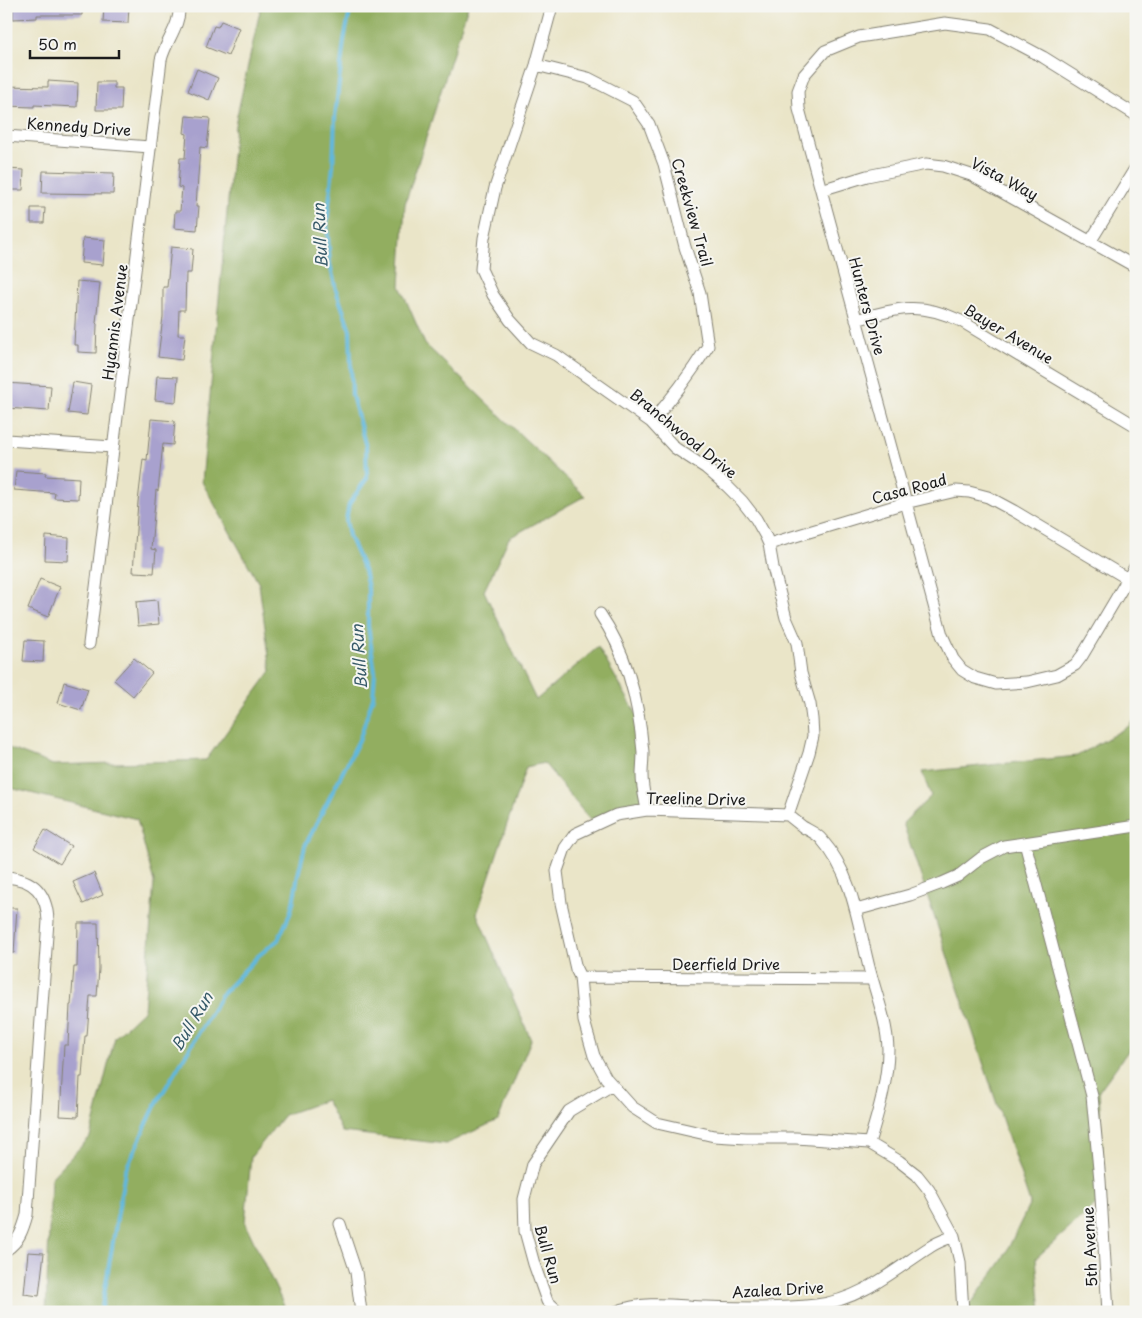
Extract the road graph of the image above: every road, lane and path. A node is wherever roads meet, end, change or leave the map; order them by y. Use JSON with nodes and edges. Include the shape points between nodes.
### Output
{"nodes":[{"id":1,"x":179,"y":6,"type":"edge"},
{"id":2,"x":552,"y":6,"type":"edge"},
{"id":3,"x":536,"y":66,"type":"junction"},
{"id":4,"x":1136,"y":116,"type":"edge"},
{"id":5,"x":6,"y":136,"type":"edge"},
{"id":6,"x":150,"y":147,"type":"junction"},
{"id":7,"x":1136,"y":167,"type":"edge"},
{"id":8,"x":821,"y":190,"type":"junction"},
{"id":9,"x":1090,"y":242,"type":"junction"},
{"id":10,"x":1136,"y":267,"type":"edge"},
{"id":11,"x":856,"y":320,"type":"junction"},
{"id":12,"x":651,"y":422,"type":"junction"},
{"id":13,"x":1136,"y":426,"type":"edge"},
{"id":14,"x":6,"y":440,"type":"edge"},
{"id":15,"x":114,"y":447,"type":"junction"},
{"id":16,"x":905,"y":503,"type":"junction"},
{"id":17,"x":769,"y":544,"type":"junction"},
{"id":18,"x":1136,"y":565,"type":"edge"},
{"id":19,"x":1128,"y":579,"type":"junction"},
{"id":20,"x":600,"y":614,"type":"dead end"},
{"id":21,"x":89,"y":644,"type":"dead end"},
{"id":22,"x":647,"y":810,"type":"junction"},
{"id":23,"x":788,"y":815,"type":"junction"},
{"id":24,"x":1136,"y":826,"type":"edge"},
{"id":25,"x":1025,"y":843,"type":"junction"},
{"id":26,"x":6,"y":876,"type":"edge"},
{"id":27,"x":856,"y":910,"type":"junction"},
{"id":28,"x":580,"y":977,"type":"junction"},
{"id":29,"x":872,"y":979,"type":"junction"},
{"id":30,"x":612,"y":1085,"type":"junction"},
{"id":31,"x":869,"y":1143,"type":"junction"},
{"id":32,"x":340,"y":1224,"type":"dead end"},
{"id":33,"x":954,"y":1236,"type":"junction"},
{"id":34,"x":6,"y":1250,"type":"edge"},
{"id":35,"x":361,"y":1312,"type":"edge"},
{"id":36,"x":558,"y":1312,"type":"edge"},
{"id":37,"x":616,"y":1312,"type":"edge"},
{"id":38,"x":963,"y":1312,"type":"edge"},
{"id":39,"x":1108,"y":1312,"type":"edge"}],
"edges":[{"from":1,"to":6,"type":"street","name":"Hyannis Avenue","via":[[178,19],[161,60]]},
{"from":2,"to":3,"type":"street","name":"Branchwood Drive"},
{"from":3,"to":12,"type":"street","name":"Branchwood Drive","via":[[495,188],[481,269],[510,320],[531,342],[556,355]]},
{"from":3,"to":12,"type":"street","name":"Creekview Trail","via":[[588,78],[633,101],[649,124],[664,164],[700,293],[708,346],[669,403]]},
{"from":4,"to":8,"type":"street","name":"Hunters Drive","via":[[1043,57],[990,29],[945,23],[859,37],[825,51],[804,75],[798,91],[799,109]]},
{"from":5,"to":6,"type":"street","name":"Kennedy Drive"},
{"from":6,"to":15,"type":"street","name":"Hyannis Avenue"},
{"from":7,"to":9,"type":"street"},
{"from":8,"to":9,"type":"street","name":"Vista Way","via":[[902,168],[926,164],[943,166],[971,175]]},
{"from":8,"to":11,"type":"street","name":"Hunters Drive"},
{"from":9,"to":10,"type":"street","name":"Vista Way"},
{"from":11,"to":13,"type":"street","name":"Bayer Avenue","via":[[884,312],[918,308],[944,313]]},
{"from":11,"to":16,"type":"street","name":"Hunters Drive"},
{"from":12,"to":17,"type":"street","name":"Branchwood Drive","via":[[675,448],[706,468],[742,501]]},
{"from":14,"to":15,"type":"street"},
{"from":15,"to":21,"type":"street","name":"Hyannis Avenue"},
{"from":16,"to":17,"type":"street","name":"Casa Road"},
{"from":16,"to":19,"type":"street","name":"Casa Road","via":[[956,490],[988,497]]},
{"from":16,"to":19,"type":"street","name":"Hunters Drive","via":[[942,635],[953,659],[975,678],[996,684],[1027,682],[1057,675],[1075,665]]},
{"from":17,"to":23,"type":"street","name":"Branchwood Drive","via":[[786,618],[797,642],[812,719],[809,753]]},
{"from":18,"to":19,"type":"street","name":"Hunters Drive"},
{"from":20,"to":22,"type":"street","via":[[613,634],[630,679],[640,726]]},
{"from":22,"to":23,"type":"street","name":"Treeline Drive"},
{"from":22,"to":28,"type":"street","name":"Treeline Drive","via":[[616,815],[599,822],[575,834],[565,848],[557,871],[562,911]]},
{"from":23,"to":27,"type":"street","via":[[821,837],[845,874]]},
{"from":24,"to":25,"type":"street"},
{"from":25,"to":27,"type":"street","via":[[1004,846],[942,883]]},
{"from":25,"to":39,"type":"street","name":"5th Avenue","via":[[1092,1096]]},
{"from":26,"to":34,"type":"street","via":[[26,881],[40,892],[48,921],[28,1215],[18,1240]]},
{"from":27,"to":29,"type":"street"},
{"from":28,"to":29,"type":"street","name":"Deerfield Drive"},
{"from":28,"to":30,"type":"street","name":"Treeline Drive","via":[[584,1021],[592,1047]]},
{"from":29,"to":31,"type":"street","via":[[880,1001],[888,1049],[886,1075]]},
{"from":30,"to":31,"type":"street","name":"Treeline Drive","via":[[632,1107],[657,1122],[678,1128],[714,1136]]},
{"from":30,"to":36,"type":"street","name":"Bull Run","via":[[569,1111],[533,1164],[524,1199],[525,1232],[534,1264],[547,1301]]},
{"from":31,"to":33,"type":"street","name":"Treeline Drive","via":[[917,1175]]},
{"from":32,"to":35,"type":"street","via":[[356,1272]]},
{"from":33,"to":37,"type":"street","name":"Azalea Drive","via":[[931,1246],[881,1281],[851,1297],[818,1305],[765,1308],[655,1305],[624,1308]]},
{"from":33,"to":38,"type":"street","name":"Treeline Drive","via":[[960,1262]]}]}
